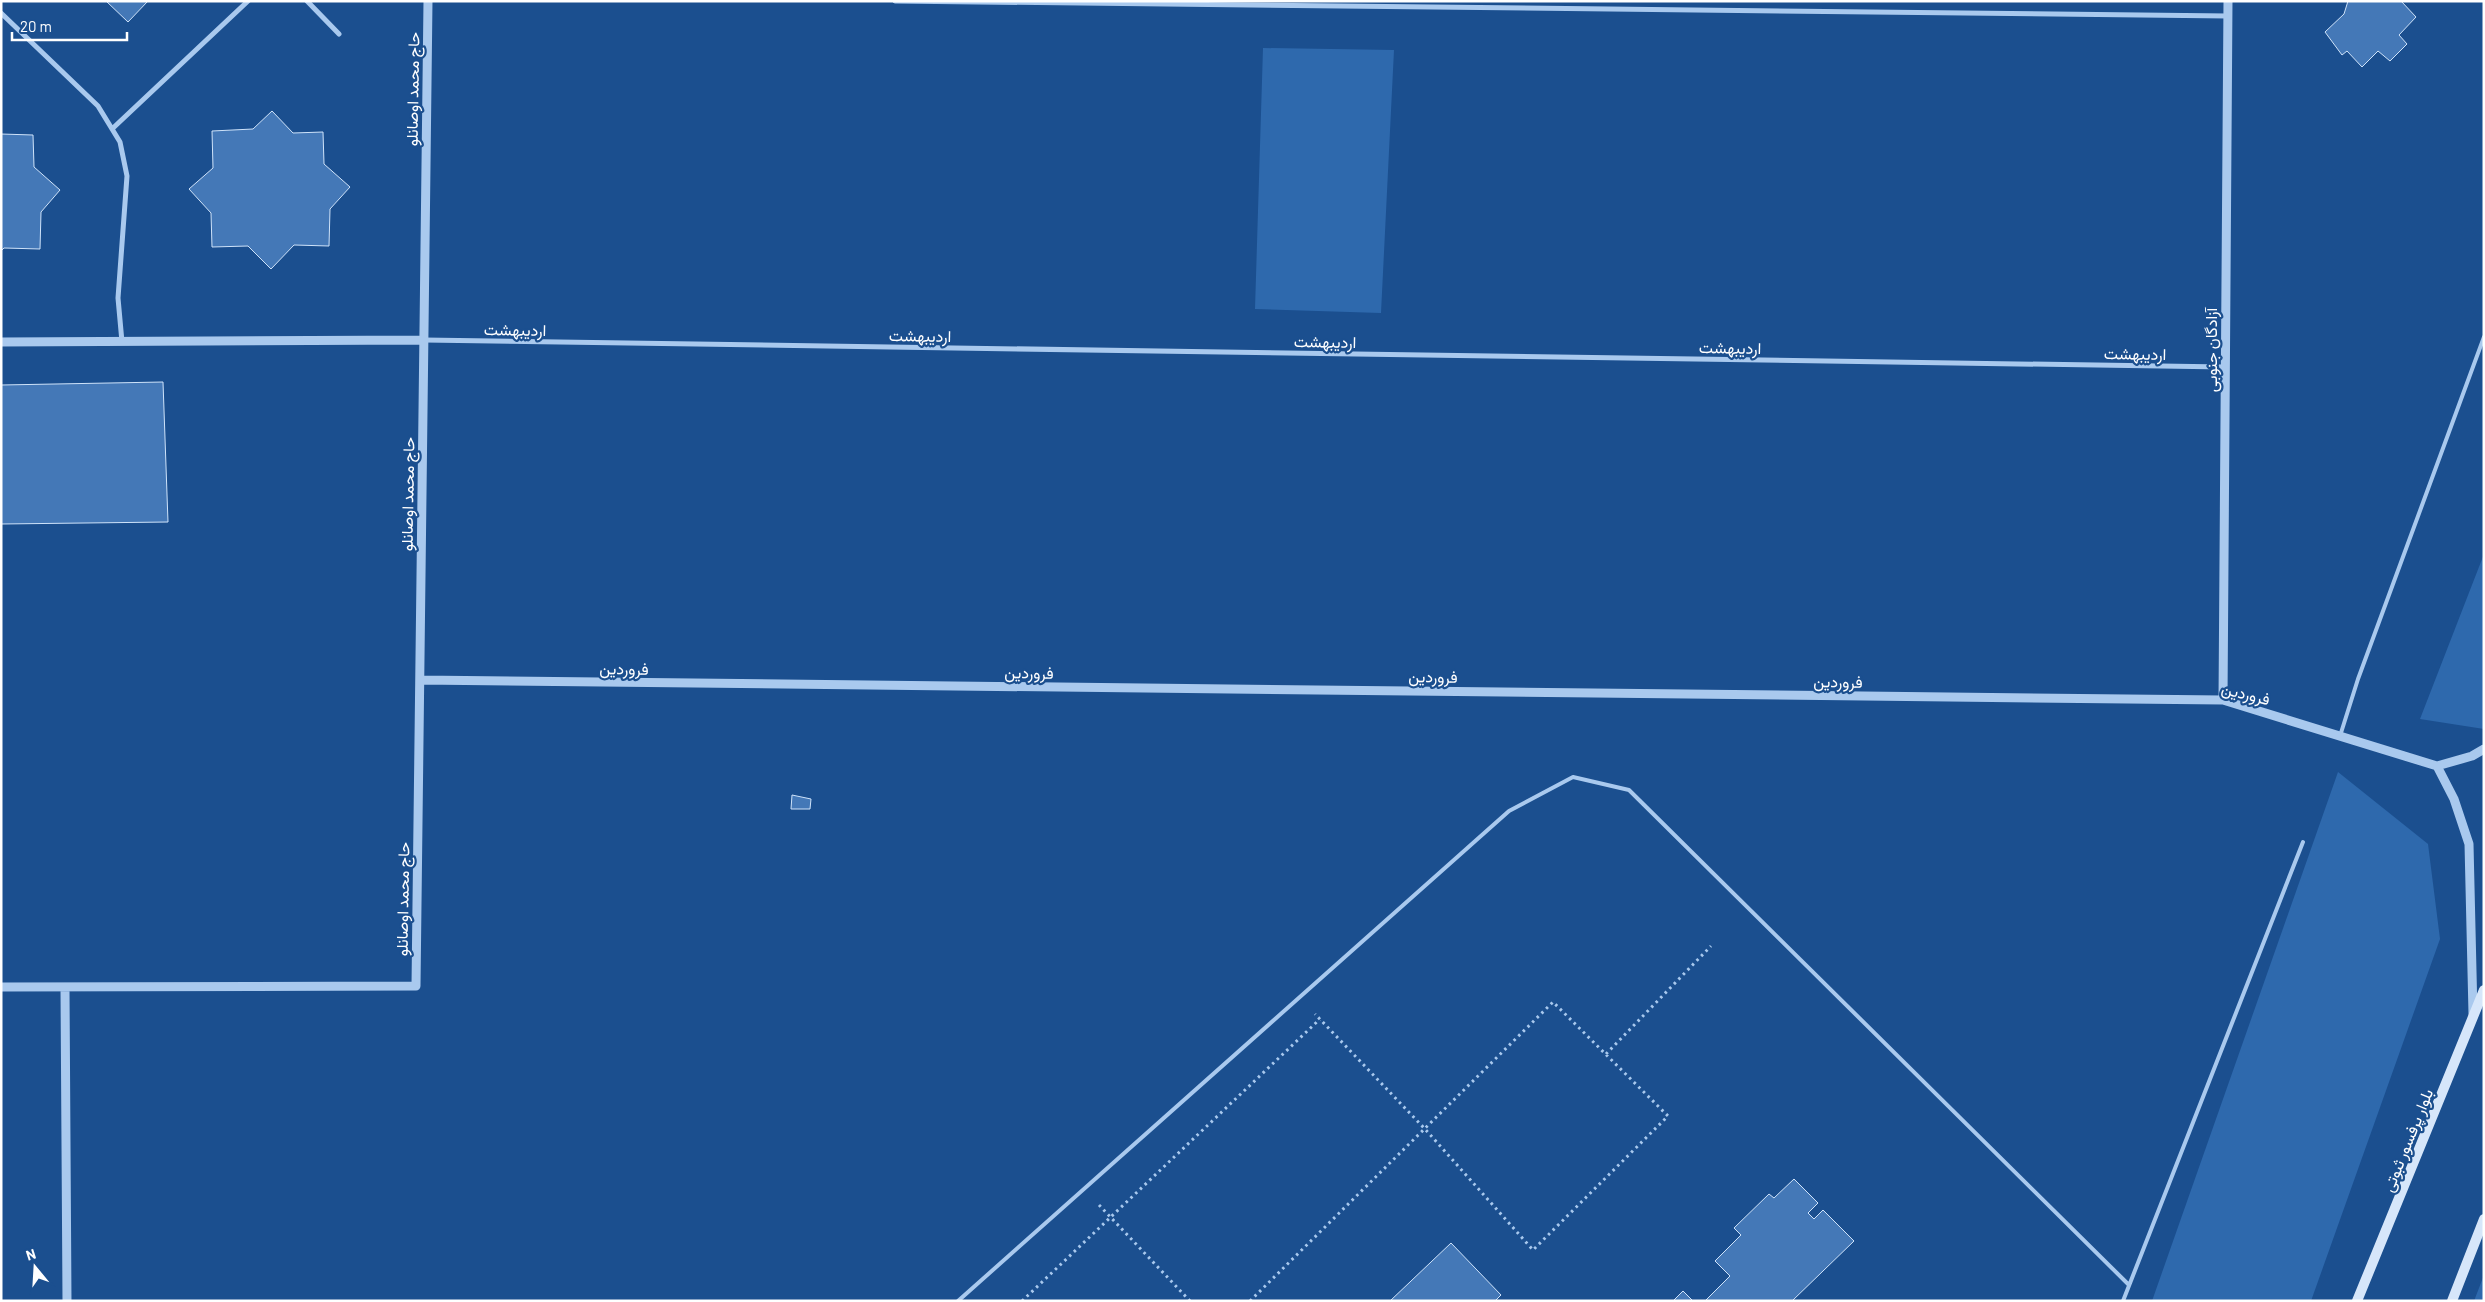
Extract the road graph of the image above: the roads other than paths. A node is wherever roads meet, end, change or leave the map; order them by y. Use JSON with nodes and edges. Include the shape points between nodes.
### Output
{"nodes":[{"id":1,"x":248,"y":1,"type":"edge"},
{"id":2,"x":307,"y":1,"type":"edge"},
{"id":3,"x":428,"y":1,"type":"edge"},
{"id":4,"x":895,"y":1,"type":"edge"},
{"id":5,"x":2228,"y":1,"type":"edge"},
{"id":6,"x":1,"y":12,"type":"edge"},
{"id":7,"x":2228,"y":16,"type":"junction"},
{"id":8,"x":339,"y":34,"type":"dead end"},
{"id":9,"x":112,"y":129,"type":"junction"},
{"id":10,"x":2484,"y":337,"type":"edge"},
{"id":11,"x":424,"y":340,"type":"junction"},
{"id":12,"x":1,"y":342,"type":"edge"},
{"id":13,"x":122,"y":342,"type":"junction"},
{"id":14,"x":2225,"y":367,"type":"junction"},
{"id":15,"x":420,"y":680,"type":"junction"},
{"id":16,"x":2223,"y":700,"type":"junction"},
{"id":17,"x":2340,"y":736,"type":"junction"},
{"id":18,"x":2484,"y":749,"type":"edge"},
{"id":19,"x":2437,"y":766,"type":"junction"},
{"id":20,"x":2303,"y":842,"type":"dead end"},
{"id":21,"x":1,"y":987,"type":"edge"},
{"id":22,"x":65,"y":989,"type":"junction"},
{"id":23,"x":2484,"y":990,"type":"edge"},
{"id":24,"x":2474,"y":1016,"type":"junction"},
{"id":25,"x":2484,"y":1219,"type":"edge"},
{"id":26,"x":2129,"y":1285,"type":"junction"},
{"id":27,"x":67,"y":1301,"type":"edge"},
{"id":28,"x":958,"y":1301,"type":"edge"},
{"id":29,"x":2123,"y":1301,"type":"edge"},
{"id":30,"x":2358,"y":1301,"type":"edge"},
{"id":31,"x":2452,"y":1301,"type":"edge"}],
"edges":[{"from":1,"to":9,"type":"street"},
{"from":2,"to":8,"type":"street"},
{"from":3,"to":11,"type":"street","name":"حاج محمد اوصانلو"},
{"from":4,"to":7,"type":"street"},
{"from":5,"to":7,"type":"street","name":"آزادگان جنوبی"},
{"from":6,"to":9,"type":"street","via":[[98,106]]},
{"from":7,"to":14,"type":"street","name":"آزادگان جنوبی"},
{"from":9,"to":13,"type":"street","via":[[120,142],[127,176],[118,298]]},
{"from":10,"to":17,"type":"lane","via":[[2358,678]]},
{"from":11,"to":13,"type":"street"},
{"from":11,"to":14,"type":"street","name":"اردیبهشت"},
{"from":11,"to":15,"type":"street","name":"حاج محمد اوصانلو"},
{"from":12,"to":13,"type":"street"},
{"from":14,"to":16,"type":"street","name":"آزادگان جنوبی"},
{"from":15,"to":16,"type":"street","name":"فروردین"},
{"from":15,"to":22,"type":"street","name":"حاج محمد اوصانلو","via":[[416,986]]},
{"from":16,"to":17,"type":"street","name":"فروردین"},
{"from":17,"to":19,"type":"street","name":"فروردین"},
{"from":18,"to":19,"type":"street","via":[[2472,756]]},
{"from":19,"to":24,"type":"street","via":[[2454,799],[2469,844]]},
{"from":20,"to":26,"type":"lane"},
{"from":21,"to":22,"type":"street"},
{"from":22,"to":27,"type":"street"},
{"from":23,"to":24,"type":"main road","name":"بلوار پرفسور ثبوتی"},
{"from":24,"to":30,"type":"main road","name":"بلوار پرفسور ثبوتی"},
{"from":25,"to":31,"type":"main road"},
{"from":26,"to":28,"type":"lane","via":[[1629,790],[1572,777],[1509,811]]},
{"from":26,"to":29,"type":"lane"}]}
